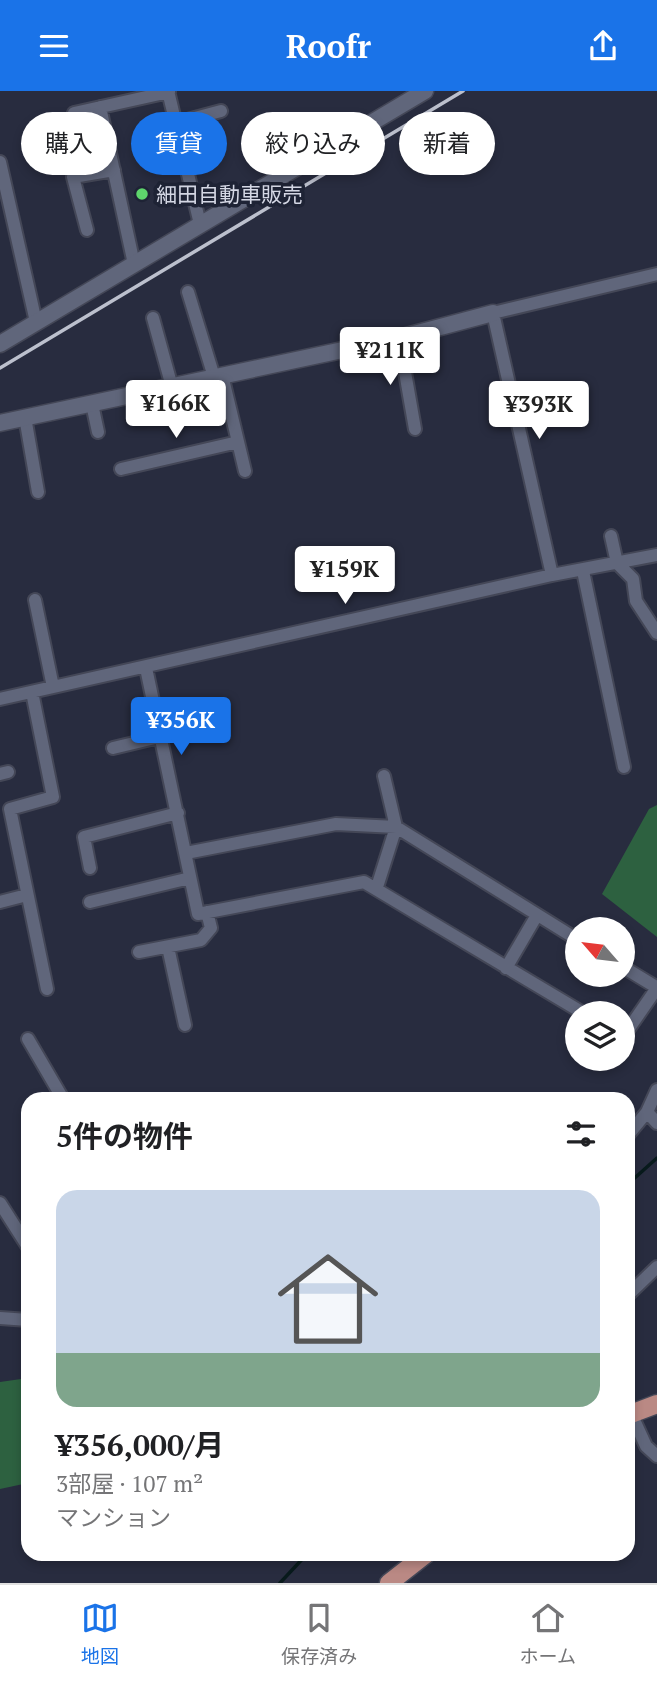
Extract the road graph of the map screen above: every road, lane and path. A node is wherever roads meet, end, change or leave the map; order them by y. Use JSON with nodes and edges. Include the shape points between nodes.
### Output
{"nodes":[{"id":1,"x":425,"y":91,"type":"edge"},
{"id":2,"x":168,"y":92,"type":"edge"},
{"id":3,"x":100,"y":107,"type":"junction"},
{"id":4,"x":221,"y":111,"type":"dead end"},
{"id":5,"x":78,"y":112,"type":"edge"},
{"id":6,"x":101,"y":112,"type":"edge"},
{"id":7,"x":173,"y":112,"type":"edge"},
{"id":8,"x":217,"y":112,"type":"edge"},
{"id":9,"x":0,"y":162,"type":"edge"},
{"id":10,"x":85,"y":175,"type":"edge"},
{"id":11,"x":115,"y":175,"type":"edge"},
{"id":12,"x":188,"y":175,"type":"edge"},
{"id":13,"x":200,"y":225,"type":"junction"},
{"id":14,"x":87,"y":230,"type":"dead end"},
{"id":15,"x":134,"y":264,"type":"junction"},
{"id":16,"x":657,"y":274,"type":"edge"},
{"id":17,"x":188,"y":292,"type":"dead end"},
{"id":18,"x":493,"y":313,"type":"junction"},
{"id":19,"x":153,"y":318,"type":"dead end"},
{"id":20,"x":36,"y":322,"type":"junction"},
{"id":21,"x":399,"y":338,"type":"junction"},
{"id":22,"x":0,"y":344,"type":"edge"},
{"id":23,"x":218,"y":376,"type":"junction"},
{"id":24,"x":172,"y":387,"type":"junction"},
{"id":25,"x":92,"y":404,"type":"junction"},
{"id":26,"x":25,"y":418,"type":"junction"},
{"id":27,"x":0,"y":423,"type":"edge"},
{"id":28,"x":415,"y":429,"type":"dead end"},
{"id":29,"x":98,"y":432,"type":"dead end"},
{"id":30,"x":238,"y":442,"type":"junction"},
{"id":31,"x":121,"y":469,"type":"dead end"},
{"id":32,"x":245,"y":471,"type":"dead end"},
{"id":33,"x":38,"y":492,"type":"dead end"},
{"id":34,"x":611,"y":535,"type":"dead end"},
{"id":35,"x":657,"y":555,"type":"edge"},
{"id":36,"x":617,"y":563,"type":"junction"},
{"id":37,"x":583,"y":571,"type":"junction"},
{"id":38,"x":552,"y":576,"type":"junction"},
{"id":39,"x":35,"y":600,"type":"dead end"},
{"id":40,"x":657,"y":633,"type":"edge"},
{"id":41,"x":146,"y":668,"type":"junction"},
{"id":42,"x":53,"y":687,"type":"junction"},
{"id":43,"x":32,"y":692,"type":"junction"},
{"id":44,"x":0,"y":699,"type":"edge"},
{"id":45,"x":159,"y":737,"type":"junction"},
{"id":46,"x":113,"y":748,"type":"dead end"},
{"id":47,"x":624,"y":767,"type":"dead end"},
{"id":48,"x":384,"y":776,"type":"dead end"},
{"id":49,"x":178,"y":813,"type":"junction"},
{"id":50,"x":396,"y":827,"type":"junction"},
{"id":51,"x":186,"y":853,"type":"junction"},
{"id":52,"x":90,"y":868,"type":"dead end"},
{"id":53,"x":190,"y":878,"type":"junction"},
{"id":54,"x":377,"y":887,"type":"junction"},
{"id":55,"x":27,"y":895,"type":"junction"},
{"id":56,"x":0,"y":902,"type":"edge"},
{"id":57,"x":90,"y":902,"type":"dead end"},
{"id":58,"x":207,"y":912,"type":"junction"},
{"id":59,"x":537,"y":915,"type":"junction"},
{"id":60,"x":565,"y":932,"type":"edge"},
{"id":61,"x":168,"y":947,"type":"junction"},
{"id":62,"x":139,"y":952,"type":"dead end"},
{"id":63,"x":506,"y":968,"type":"junction"},
{"id":64,"x":635,"y":975,"type":"edge"},
{"id":65,"x":656,"y":988,"type":"edge"},
{"id":66,"x":47,"y":989,"type":"dead end"},
{"id":67,"x":565,"y":1002,"type":"edge"},
{"id":68,"x":635,"y":1019,"type":"edge"},
{"id":69,"x":185,"y":1025,"type":"dead end"},
{"id":70,"x":28,"y":1039,"type":"dead end"},
{"id":71,"x":657,"y":1090,"type":"edge"},
{"id":72,"x":59,"y":1092,"type":"edge"},
{"id":73,"x":647,"y":1112,"type":"junction"},
{"id":74,"x":657,"y":1123,"type":"edge"},
{"id":75,"x":635,"y":1127,"type":"edge"},
{"id":76,"x":0,"y":1203,"type":"edge"},
{"id":77,"x":21,"y":1236,"type":"edge"},
{"id":78,"x":657,"y":1267,"type":"edge"},
{"id":79,"x":635,"y":1288,"type":"edge"},
{"id":80,"x":0,"y":1318,"type":"edge"},
{"id":81,"x":21,"y":1320,"type":"edge"},
{"id":82,"x":657,"y":1404,"type":"edge"},
{"id":83,"x":635,"y":1410,"type":"edge"},
{"id":84,"x":635,"y":1424,"type":"edge"},
{"id":85,"x":657,"y":1456,"type":"edge"},
{"id":86,"x":417,"y":1561,"type":"edge"},
{"id":87,"x":388,"y":1583,"type":"edge"}],
"edges":[{"from":1,"to":13,"type":"street"},
{"from":2,"to":3,"type":"street"},
{"from":2,"to":7,"type":"street"},
{"from":3,"to":5,"type":"street"},
{"from":3,"to":6,"type":"street"},
{"from":4,"to":8,"type":"street"},
{"from":9,"to":20,"type":"street"},
{"from":10,"to":14,"type":"street","via":[[73,177]]},
{"from":11,"to":15,"type":"street"},
{"from":12,"to":13,"type":"street"},
{"from":13,"to":15,"type":"street"},
{"from":15,"to":20,"type":"street"},
{"from":16,"to":18,"type":"street"},
{"from":17,"to":23,"type":"street"},
{"from":18,"to":21,"type":"street"},
{"from":18,"to":38,"type":"street"},
{"from":19,"to":24,"type":"street"},
{"from":20,"to":22,"type":"street"},
{"from":21,"to":23,"type":"street"},
{"from":21,"to":28,"type":"street"},
{"from":23,"to":24,"type":"street"},
{"from":23,"to":30,"type":"street"},
{"from":24,"to":25,"type":"street"},
{"from":25,"to":26,"type":"street"},
{"from":25,"to":29,"type":"street"},
{"from":26,"to":27,"type":"street"},
{"from":26,"to":33,"type":"street"},
{"from":30,"to":31,"type":"street"},
{"from":30,"to":32,"type":"street"},
{"from":34,"to":36,"type":"street"},
{"from":35,"to":36,"type":"street"},
{"from":36,"to":37,"type":"street"},
{"from":36,"to":40,"type":"street","via":[[633,579],[636,601]]},
{"from":37,"to":38,"type":"street"},
{"from":37,"to":47,"type":"street"},
{"from":38,"to":41,"type":"street"},
{"from":39,"to":42,"type":"street"},
{"from":41,"to":42,"type":"street"},
{"from":41,"to":45,"type":"street"},
{"from":42,"to":43,"type":"street"},
{"from":43,"to":44,"type":"street"},
{"from":43,"to":55,"type":"street","via":[[53,797],[10,809]]},
{"from":45,"to":46,"type":"street"},
{"from":45,"to":49,"type":"street"},
{"from":48,"to":50,"type":"street"},
{"from":49,"to":51,"type":"street"},
{"from":49,"to":52,"type":"street","via":[[84,837]]},
{"from":50,"to":51,"type":"street","via":[[336,824]]},
{"from":50,"to":54,"type":"street"},
{"from":50,"to":59,"type":"street"},
{"from":51,"to":53,"type":"street"},
{"from":53,"to":57,"type":"street"},
{"from":53,"to":58,"type":"street","via":[[198,913]]},
{"from":54,"to":58,"type":"street","via":[[364,882]]},
{"from":54,"to":63,"type":"street"},
{"from":55,"to":56,"type":"street"},
{"from":55,"to":66,"type":"street"},
{"from":58,"to":61,"type":"street","via":[[211,928],[201,940]]},
{"from":59,"to":60,"type":"street"},
{"from":59,"to":63,"type":"street"},
{"from":61,"to":62,"type":"street"},
{"from":61,"to":69,"type":"street"},
{"from":63,"to":67,"type":"street"},
{"from":64,"to":65,"type":"street"},
{"from":65,"to":68,"type":"street"},
{"from":70,"to":72,"type":"street"},
{"from":71,"to":73,"type":"street"},
{"from":73,"to":74,"type":"street"},
{"from":73,"to":75,"type":"street"},
{"from":76,"to":77,"type":"street"},
{"from":78,"to":79,"type":"street"},
{"from":80,"to":81,"type":"street"},
{"from":82,"to":83,"type":"main road"},
{"from":84,"to":85,"type":"street"},
{"from":86,"to":87,"type":"main road"}]}
